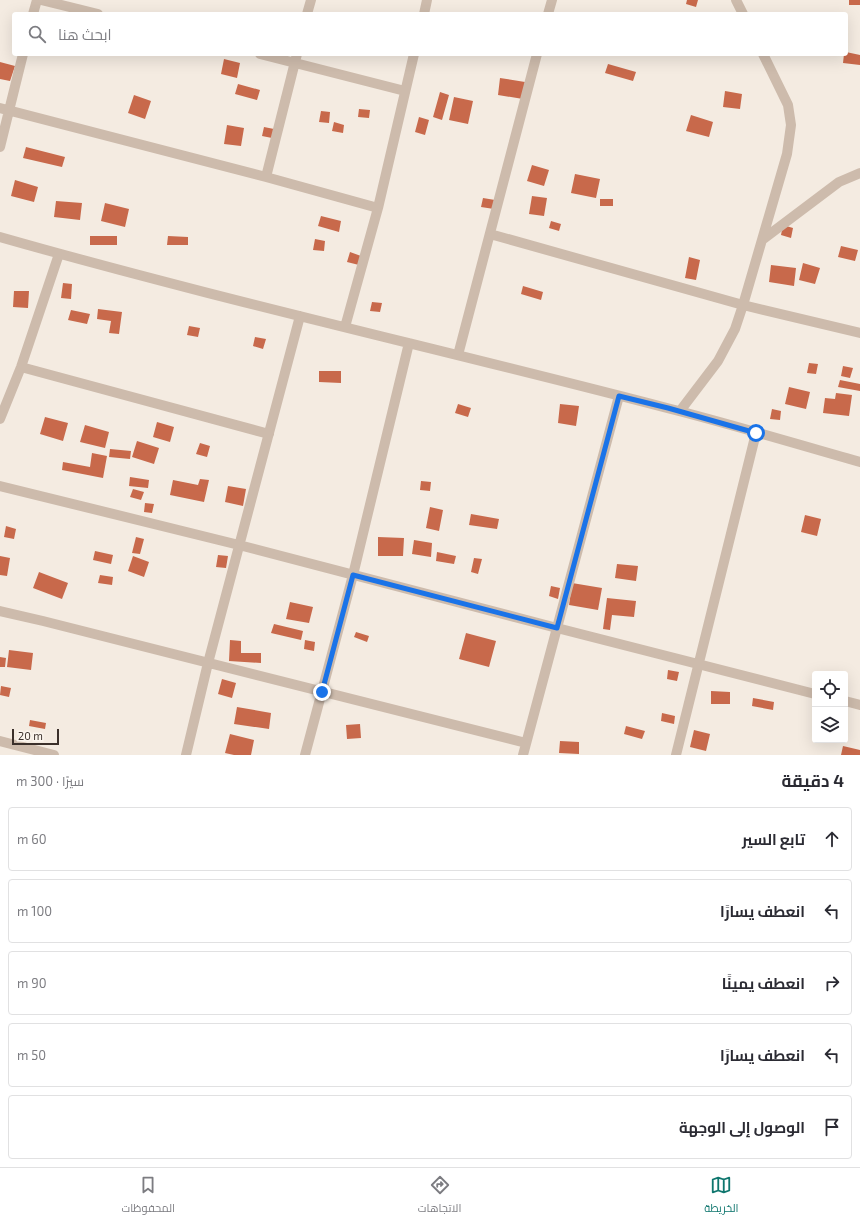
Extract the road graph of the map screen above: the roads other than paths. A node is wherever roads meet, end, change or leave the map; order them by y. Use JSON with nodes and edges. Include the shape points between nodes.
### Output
{"nodes":[{"id":1,"x":37,"y":0,"type":"edge"},
{"id":2,"x":41,"y":0,"type":"edge"},
{"id":3,"x":311,"y":0,"type":"edge"},
{"id":4,"x":427,"y":0,"type":"edge"},
{"id":5,"x":552,"y":0,"type":"edge"},
{"id":6,"x":736,"y":0,"type":"edge"},
{"id":7,"x":34,"y":12,"type":"edge"},
{"id":8,"x":90,"y":12,"type":"edge"},
{"id":9,"x":308,"y":12,"type":"edge"},
{"id":10,"x":424,"y":12,"type":"edge"},
{"id":11,"x":549,"y":12,"type":"edge"},
{"id":12,"x":742,"y":12,"type":"edge"},
{"id":13,"x":22,"y":56,"type":"edge"},
{"id":14,"x":278,"y":56,"type":"edge"},
{"id":15,"x":414,"y":56,"type":"edge"},
{"id":16,"x":536,"y":56,"type":"edge"},
{"id":17,"x":764,"y":56,"type":"edge"},
{"id":18,"x":296,"y":58,"type":"edge"},
{"id":19,"x":405,"y":91,"type":"junction"},
{"id":20,"x":4,"y":109,"type":"edge"},
{"id":21,"x":0,"y":147,"type":"edge"},
{"id":22,"x":860,"y":173,"type":"edge"},
{"id":23,"x":266,"y":177,"type":"junction"},
{"id":24,"x":378,"y":208,"type":"junction"},
{"id":25,"x":490,"y":234,"type":"junction"},
{"id":26,"x":0,"y":237,"type":"edge"},
{"id":27,"x":762,"y":240,"type":"junction"},
{"id":28,"x":59,"y":254,"type":"junction"},
{"id":29,"x":743,"y":305,"type":"junction"},
{"id":30,"x":300,"y":316,"type":"junction"},
{"id":31,"x":346,"y":327,"type":"junction"},
{"id":32,"x":860,"y":333,"type":"edge"},
{"id":33,"x":409,"y":343,"type":"junction"},
{"id":34,"x":458,"y":355,"type":"junction"},
{"id":35,"x":21,"y":367,"type":"junction"},
{"id":36,"x":619,"y":396,"type":"junction"},
{"id":37,"x":680,"y":411,"type":"junction"},
{"id":38,"x":0,"y":419,"type":"edge"},
{"id":39,"x":756,"y":433,"type":"junction"},
{"id":40,"x":269,"y":434,"type":"junction"},
{"id":41,"x":860,"y":462,"type":"edge"},
{"id":42,"x":0,"y":486,"type":"edge"},
{"id":43,"x":239,"y":545,"type":"junction"},
{"id":44,"x":353,"y":575,"type":"junction"},
{"id":45,"x":0,"y":611,"type":"edge"},
{"id":46,"x":557,"y":628,"type":"junction"},
{"id":47,"x":208,"y":663,"type":"junction"},
{"id":48,"x":700,"y":664,"type":"junction"},
{"id":49,"x":322,"y":692,"type":"junction"},
{"id":50,"x":812,"y":693,"type":"edge"},
{"id":51,"x":848,"y":702,"type":"edge"},
{"id":52,"x":860,"y":705,"type":"edge"},
{"id":53,"x":0,"y":741,"type":"edge"},
{"id":54,"x":526,"y":744,"type":"junction"},
{"id":55,"x":54,"y":755,"type":"edge"},
{"id":56,"x":186,"y":755,"type":"edge"},
{"id":57,"x":305,"y":755,"type":"edge"},
{"id":58,"x":523,"y":755,"type":"edge"},
{"id":59,"x":676,"y":755,"type":"edge"}],
"edges":[{"from":1,"to":7,"type":"street"},
{"from":2,"to":8,"type":"street"},
{"from":3,"to":9,"type":"street"},
{"from":4,"to":10,"type":"street"},
{"from":5,"to":11,"type":"street"},
{"from":6,"to":12,"type":"street"},
{"from":13,"to":20,"type":"street"},
{"from":14,"to":18,"type":"street"},
{"from":15,"to":19,"type":"street"},
{"from":16,"to":25,"type":"street"},
{"from":17,"to":27,"type":"street","via":[[788,105],[791,125],[787,154]]},
{"from":18,"to":19,"type":"street"},
{"from":18,"to":23,"type":"street"},
{"from":19,"to":24,"type":"street"},
{"from":20,"to":21,"type":"street"},
{"from":20,"to":23,"type":"street"},
{"from":22,"to":27,"type":"street","via":[[839,182]]},
{"from":23,"to":24,"type":"street"},
{"from":24,"to":31,"type":"street"},
{"from":25,"to":29,"type":"street"},
{"from":25,"to":34,"type":"street"},
{"from":26,"to":28,"type":"street"},
{"from":27,"to":29,"type":"street"},
{"from":28,"to":30,"type":"street"},
{"from":28,"to":35,"type":"street"},
{"from":29,"to":32,"type":"street"},
{"from":29,"to":37,"type":"street","via":[[735,329],[718,360]]},
{"from":30,"to":31,"type":"street"},
{"from":30,"to":40,"type":"street"},
{"from":31,"to":33,"type":"street"},
{"from":33,"to":34,"type":"street"},
{"from":33,"to":44,"type":"street"},
{"from":34,"to":36,"type":"street"},
{"from":35,"to":38,"type":"street"},
{"from":35,"to":40,"type":"street"},
{"from":36,"to":37,"type":"street"},
{"from":36,"to":46,"type":"street"},
{"from":37,"to":39,"type":"street"},
{"from":39,"to":41,"type":"street"},
{"from":39,"to":48,"type":"street"},
{"from":40,"to":43,"type":"street"},
{"from":42,"to":43,"type":"street"},
{"from":43,"to":44,"type":"street"},
{"from":43,"to":47,"type":"street"},
{"from":44,"to":46,"type":"street"},
{"from":44,"to":49,"type":"street"},
{"from":45,"to":47,"type":"street"},
{"from":46,"to":48,"type":"street"},
{"from":46,"to":54,"type":"street"},
{"from":47,"to":49,"type":"street"},
{"from":47,"to":56,"type":"street"},
{"from":48,"to":50,"type":"street"},
{"from":48,"to":59,"type":"street"},
{"from":49,"to":54,"type":"street"},
{"from":49,"to":57,"type":"street"},
{"from":51,"to":52,"type":"street"},
{"from":53,"to":55,"type":"street"},
{"from":54,"to":58,"type":"street"}]}
